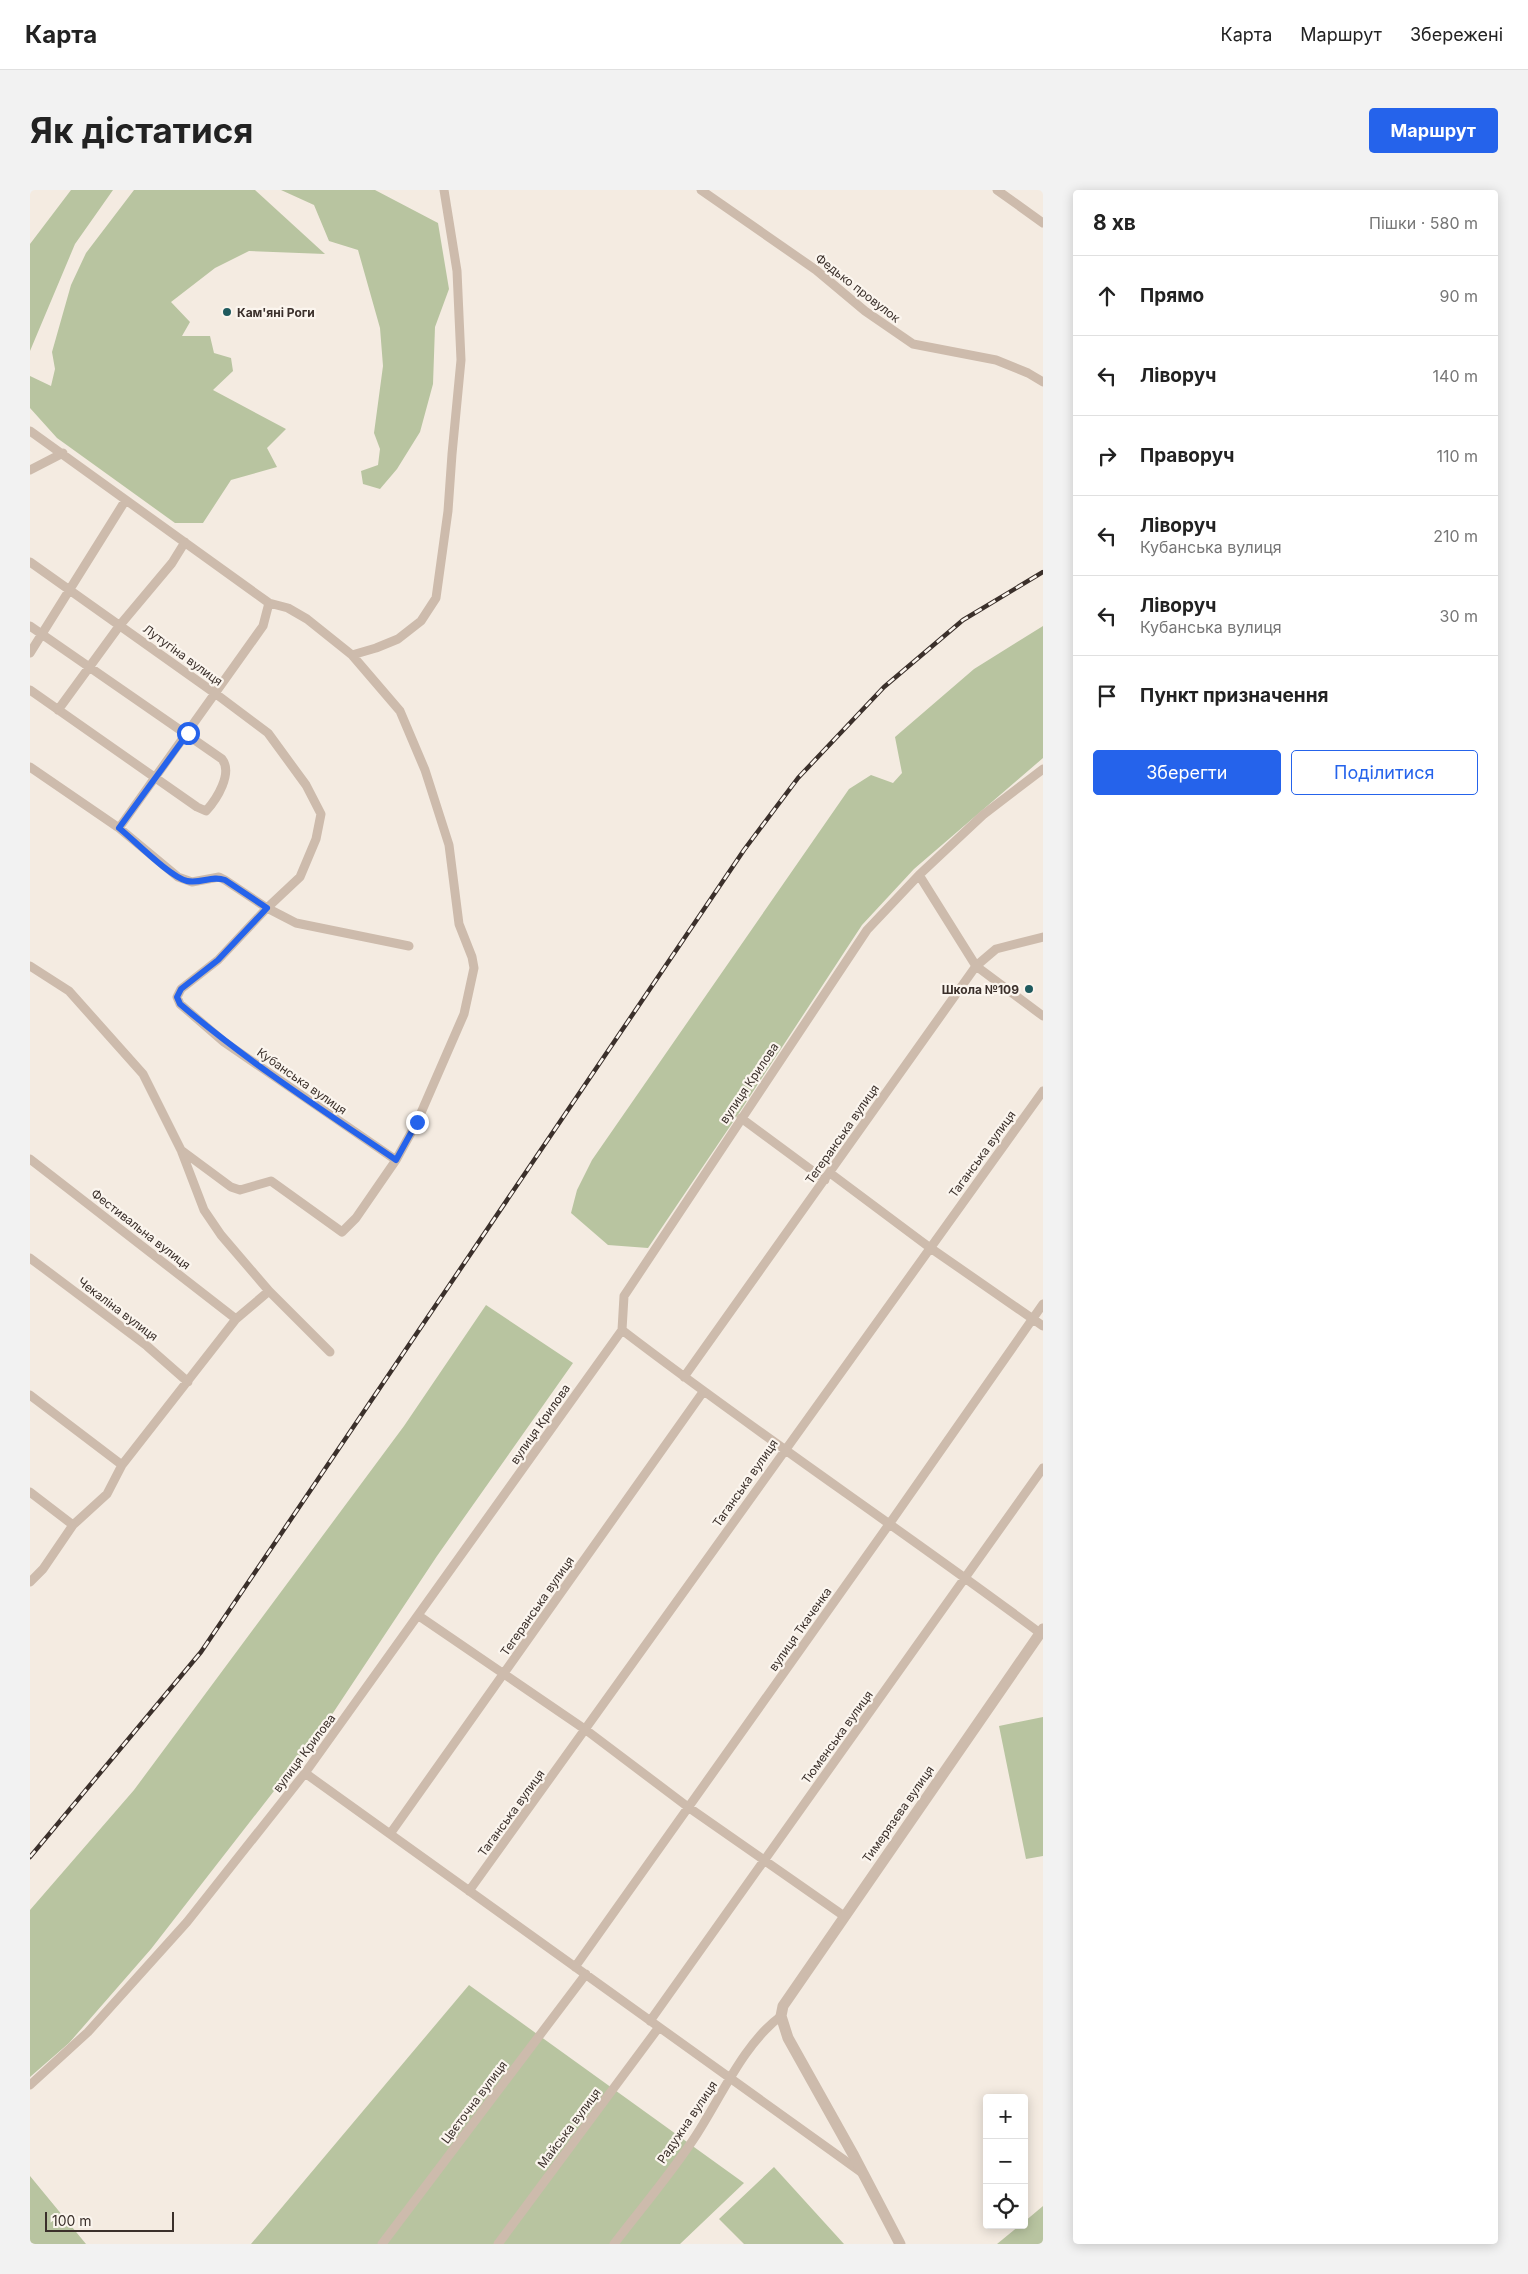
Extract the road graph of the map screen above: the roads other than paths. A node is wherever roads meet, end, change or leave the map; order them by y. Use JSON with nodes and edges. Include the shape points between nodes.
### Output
{"nodes":[{"id":1,"x":444,"y":190,"type":"edge"},
{"id":2,"x":701,"y":190,"type":"edge"},
{"id":3,"x":997,"y":190,"type":"edge"},
{"id":4,"x":1043,"y":223,"type":"edge"},
{"id":5,"x":1043,"y":382,"type":"edge"},
{"id":6,"x":30,"y":431,"type":"edge"},
{"id":7,"x":62,"y":453,"type":"junction"},
{"id":8,"x":30,"y":470,"type":"edge"},
{"id":9,"x":125,"y":500,"type":"junction"},
{"id":10,"x":185,"y":542,"type":"junction"},
{"id":11,"x":30,"y":562,"type":"edge"},
{"id":12,"x":69,"y":590,"type":"junction"},
{"id":13,"x":269,"y":603,"type":"junction"},
{"id":14,"x":120,"y":625,"type":"junction"},
{"id":15,"x":30,"y":626,"type":"edge"},
{"id":16,"x":42,"y":634,"type":"junction"},
{"id":17,"x":30,"y":653,"type":"edge"},
{"id":18,"x":352,"y":654,"type":"junction"},
{"id":19,"x":90,"y":667,"type":"junction"},
{"id":20,"x":30,"y":690,"type":"edge"},
{"id":21,"x":216,"y":694,"type":"junction"},
{"id":22,"x":58,"y":710,"type":"junction"},
{"id":23,"x":188,"y":733,"type":"junction"},
{"id":24,"x":30,"y":767,"type":"edge"},
{"id":25,"x":1043,"y":769,"type":"edge"},
{"id":26,"x":156,"y":777,"type":"junction"},
{"id":27,"x":119,"y":828,"type":"junction"},
{"id":28,"x":919,"y":875,"type":"junction"},
{"id":29,"x":267,"y":908,"type":"junction"},
{"id":30,"x":1043,"y":936,"type":"edge"},
{"id":31,"x":409,"y":946,"type":"dead end"},
{"id":32,"x":30,"y":966,"type":"edge"},
{"id":33,"x":976,"y":966,"type":"junction"},
{"id":34,"x":177,"y":997,"type":"joint"},
{"id":35,"x":1043,"y":1016,"type":"edge"},
{"id":36,"x":1043,"y":1091,"type":"edge"},
{"id":37,"x":741,"y":1118,"type":"junction"},
{"id":38,"x":181,"y":1150,"type":"junction"},
{"id":39,"x":30,"y":1158,"type":"edge"},
{"id":40,"x":396,"y":1160,"type":"junction"},
{"id":41,"x":827,"y":1176,"type":"junction"},
{"id":42,"x":929,"y":1247,"type":"junction"},
{"id":43,"x":30,"y":1258,"type":"edge"},
{"id":44,"x":269,"y":1291,"type":"junction"},
{"id":45,"x":1043,"y":1304,"type":"edge"},
{"id":46,"x":236,"y":1319,"type":"junction"},
{"id":47,"x":1032,"y":1319,"type":"junction"},
{"id":48,"x":1043,"y":1326,"type":"edge"},
{"id":49,"x":622,"y":1330,"type":"junction"},
{"id":50,"x":330,"y":1352,"type":"dead end"},
{"id":51,"x":684,"y":1378,"type":"junction"},
{"id":52,"x":188,"y":1382,"type":"junction"},
{"id":53,"x":703,"y":1392,"type":"junction"},
{"id":54,"x":30,"y":1395,"type":"edge"},
{"id":55,"x":785,"y":1449,"type":"junction"},
{"id":56,"x":122,"y":1465,"type":"junction"},
{"id":57,"x":1043,"y":1468,"type":"edge"},
{"id":58,"x":30,"y":1492,"type":"edge"},
{"id":59,"x":890,"y":1523,"type":"junction"},
{"id":60,"x":73,"y":1525,"type":"junction"},
{"id":61,"x":966,"y":1578,"type":"junction"},
{"id":62,"x":30,"y":1582,"type":"edge"},
{"id":63,"x":419,"y":1616,"type":"junction"},
{"id":64,"x":1042,"y":1631,"type":"edge"},
{"id":65,"x":504,"y":1673,"type":"junction"},
{"id":66,"x":586,"y":1730,"type":"junction"},
{"id":67,"x":305,"y":1773,"type":"junction"},
{"id":68,"x":688,"y":1807,"type":"junction"},
{"id":69,"x":390,"y":1834,"type":"junction"},
{"id":70,"x":763,"y":1860,"type":"junction"},
{"id":71,"x":469,"y":1891,"type":"junction"},
{"id":72,"x":844,"y":1916,"type":"junction"},
{"id":73,"x":575,"y":1967,"type":"junction"},
{"id":74,"x":586,"y":1974,"type":"junction"},
{"id":75,"x":781,"y":2016,"type":"junction"},
{"id":76,"x":650,"y":2020,"type":"junction"},
{"id":77,"x":659,"y":2027,"type":"junction"},
{"id":78,"x":731,"y":2078,"type":"junction"},
{"id":79,"x":30,"y":2085,"type":"edge"},
{"id":80,"x":863,"y":2173,"type":"junction"},
{"id":81,"x":382,"y":2244,"type":"edge"},
{"id":82,"x":498,"y":2244,"type":"edge"},
{"id":83,"x":614,"y":2244,"type":"edge"},
{"id":84,"x":900,"y":2244,"type":"edge"}],
"edges":[{"from":1,"to":18,"type":"street","via":[[457,271],[461,360],[447,520],[436,598],[421,621],[398,639]]},
{"from":2,"to":5,"type":"street","name":"Федько провулок","via":[[816,270],[865,312],[913,344],[996,360]]},
{"from":3,"to":4,"type":"street"},
{"from":6,"to":7,"type":"street"},
{"from":7,"to":8,"type":"street"},
{"from":7,"to":9,"type":"street"},
{"from":9,"to":10,"type":"street"},
{"from":9,"to":12,"type":"street"},
{"from":10,"to":13,"type":"street"},
{"from":10,"to":14,"type":"street","via":[[172,563]]},
{"from":11,"to":12,"type":"street","name":"Лутугіна вулиця"},
{"from":12,"to":14,"type":"street","name":"Лутугіна вулиця"},
{"from":12,"to":16,"type":"street"},
{"from":13,"to":18,"type":"street","via":[[288,608],[307,619]]},
{"from":13,"to":21,"type":"street","via":[[262,626]]},
{"from":14,"to":19,"type":"street"},
{"from":14,"to":21,"type":"street","name":"Лутугіна вулиця"},
{"from":15,"to":16,"type":"street"},
{"from":16,"to":17,"type":"street"},
{"from":16,"to":19,"type":"street"},
{"from":18,"to":40,"type":"street","via":[[400,710],[425,770],[449,845],[460,924],[474,968],[464,1014],[417,1122]]},
{"from":19,"to":22,"type":"street"},
{"from":19,"to":23,"type":"street"},
{"from":20,"to":22,"type":"street"},
{"from":21,"to":23,"type":"street"},
{"from":21,"to":29,"type":"street","name":"Лутугіна вулиця","via":[[268,733],[306,784],[321,814],[316,839],[300,877]]},
{"from":22,"to":26,"type":"street"},
{"from":23,"to":26,"type":"street"},
{"from":23,"to":26,"type":"street","via":[[227,765],[227,773],[212,805],[206,811],[197,807]]},
{"from":24,"to":27,"type":"street"},
{"from":25,"to":28,"type":"street","name":"вулиця Крилова","via":[[983,815]]},
{"from":26,"to":27,"type":"street"},
{"from":27,"to":29,"type":"street","via":[[178,877],[192,882],[225,880]]},
{"from":28,"to":33,"type":"street"},
{"from":28,"to":37,"type":"street","name":"вулиця Крилова","via":[[867,930]]},
{"from":29,"to":31,"type":"street","via":[[296,923]]},
{"from":29,"to":34,"type":"street","name":"Лутугіна вулиця","via":[[218,960],[181,989]]},
{"from":30,"to":33,"type":"street","name":"Тегеранська вулиця","via":[[996,949]]},
{"from":32,"to":38,"type":"street","via":[[69,991],[143,1074]]},
{"from":33,"to":35,"type":"street"},
{"from":33,"to":41,"type":"street","name":"Тегеранська вулиця"},
{"from":34,"to":40,"type":"street","name":"Кубанська вулиця","via":[[180,1004],[224,1042]]},
{"from":36,"to":42,"type":"street","name":"Таганська вулиця"},
{"from":37,"to":41,"type":"street"},
{"from":37,"to":49,"type":"street","name":"вулиця Крилова","via":[[624,1296]]},
{"from":38,"to":40,"type":"street","via":[[231,1187],[240,1190],[271,1181],[342,1232],[356,1218]]},
{"from":38,"to":44,"type":"street","via":[[204,1210]]},
{"from":39,"to":46,"type":"street","name":"Фестивальна вулиця"},
{"from":41,"to":42,"type":"street"},
{"from":41,"to":51,"type":"street","name":"Тегеранська вулиця"},
{"from":42,"to":47,"type":"street"},
{"from":42,"to":55,"type":"street","name":"Таганська вулиця"},
{"from":43,"to":52,"type":"street","name":"Чекаліна вулиця","via":[[147,1346]]},
{"from":44,"to":46,"type":"street"},
{"from":44,"to":50,"type":"street"},
{"from":45,"to":47,"type":"street","name":"вулиця Ткаченка"},
{"from":46,"to":52,"type":"street"},
{"from":47,"to":48,"type":"street"},
{"from":47,"to":59,"type":"street","name":"вулиця Ткаченка"},
{"from":49,"to":51,"type":"street"},
{"from":49,"to":63,"type":"street","name":"вулиця Крилова"},
{"from":51,"to":53,"type":"street"},
{"from":52,"to":56,"type":"street"},
{"from":53,"to":55,"type":"street"},
{"from":53,"to":65,"type":"street","name":"Тегеранська вулиця"},
{"from":54,"to":56,"type":"street"},
{"from":55,"to":59,"type":"street"},
{"from":55,"to":66,"type":"street","name":"Таганська вулиця"},
{"from":56,"to":60,"type":"street","via":[[107,1494]]},
{"from":57,"to":61,"type":"street","name":"Тюменська вулиця"},
{"from":58,"to":60,"type":"street"},
{"from":59,"to":61,"type":"street"},
{"from":59,"to":68,"type":"street","name":"вулиця Ткаченка"},
{"from":60,"to":62,"type":"street","via":[[44,1569]]},
{"from":61,"to":64,"type":"street"},
{"from":61,"to":70,"type":"street","name":"Тюменська вулиця"},
{"from":63,"to":65,"type":"street"},
{"from":63,"to":67,"type":"street","name":"вулиця Крилова"},
{"from":64,"to":72,"type":"street","name":"Тимерязєва вулиця"},
{"from":65,"to":66,"type":"street"},
{"from":65,"to":69,"type":"street","name":"Тегеранська вулиця"},
{"from":66,"to":68,"type":"street"},
{"from":66,"to":71,"type":"street","name":"Таганська вулиця"},
{"from":67,"to":69,"type":"street"},
{"from":67,"to":79,"type":"street","name":"вулиця Крилова","via":[[191,1918],[88,2032]]},
{"from":68,"to":70,"type":"street"},
{"from":68,"to":73,"type":"street","name":"вулиця Ткаченка"},
{"from":69,"to":71,"type":"street"},
{"from":70,"to":72,"type":"street"},
{"from":70,"to":76,"type":"street","name":"Тюменська вулиця"},
{"from":71,"to":73,"type":"street"},
{"from":72,"to":75,"type":"street","name":"Тимерязєва вулиця","via":[[787,1997]]},
{"from":73,"to":74,"type":"street"},
{"from":74,"to":76,"type":"street"},
{"from":74,"to":81,"type":"street","name":"Цвєточна вулиця"},
{"from":75,"to":78,"type":"street","name":"Радужна вулиця","via":[[766,2027]]},
{"from":75,"to":80,"type":"street","via":[[788,2038]]},
{"from":76,"to":77,"type":"street"},
{"from":77,"to":78,"type":"street"},
{"from":77,"to":82,"type":"street","name":"Майська вулиця"},
{"from":78,"to":80,"type":"street"},
{"from":78,"to":83,"type":"street","name":"Радужна вулиця","via":[[693,2141]]},
{"from":80,"to":84,"type":"street"}]}
